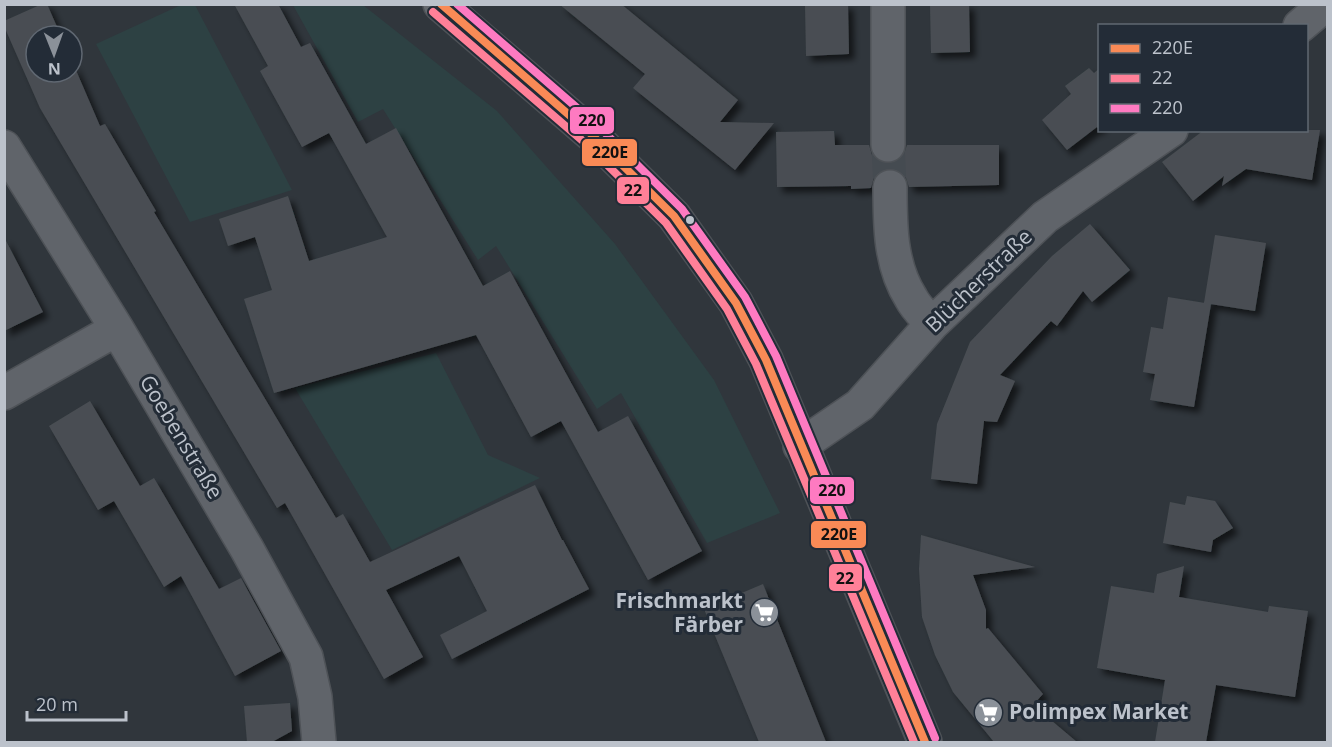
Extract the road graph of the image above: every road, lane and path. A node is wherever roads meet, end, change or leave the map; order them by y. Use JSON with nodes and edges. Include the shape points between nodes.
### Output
{"nodes":[{"id":1,"x":440,"y":4,"type":"edge"},
{"id":2,"x":888,"y":4,"type":"edge"},
{"id":3,"x":1326,"y":4,"type":"edge"},
{"id":4,"x":1302,"y":24,"type":"edge"},
{"id":5,"x":1168,"y":132,"type":"edge"},
{"id":6,"x":888,"y":146,"type":"tunnel mouth"},
{"id":7,"x":4,"y":147,"type":"edge"},
{"id":8,"x":890,"y":188,"type":"tunnel mouth"},
{"id":9,"x":932,"y":324,"type":"junction"},
{"id":10,"x":117,"y":329,"type":"junction"},
{"id":11,"x":4,"y":393,"type":"edge"},
{"id":12,"x":800,"y":446,"type":"junction"},
{"id":13,"x":319,"y":742,"type":"edge"},
{"id":14,"x":925,"y":742,"type":"edge"}],
"edges":[{"from":1,"to":12,"type":"main road","via":[[591,134],[685,230],[736,303],[766,360]]},
{"from":2,"to":6,"type":"street"},
{"from":3,"to":4,"type":"street"},
{"from":5,"to":9,"type":"street","name":"Blücherstraße","via":[[1045,218]]},
{"from":7,"to":10,"type":"street","name":"Goebenstraße"},
{"from":8,"to":9,"type":"street","via":[[894,259],[911,298]]},
{"from":9,"to":12,"type":"street","name":"Blücherstraße","via":[[860,405]]},
{"from":10,"to":11,"type":"street"},
{"from":10,"to":13,"type":"street","name":"Goebenstraße","via":[[306,657]]},
{"from":12,"to":14,"type":"main road"}]}
